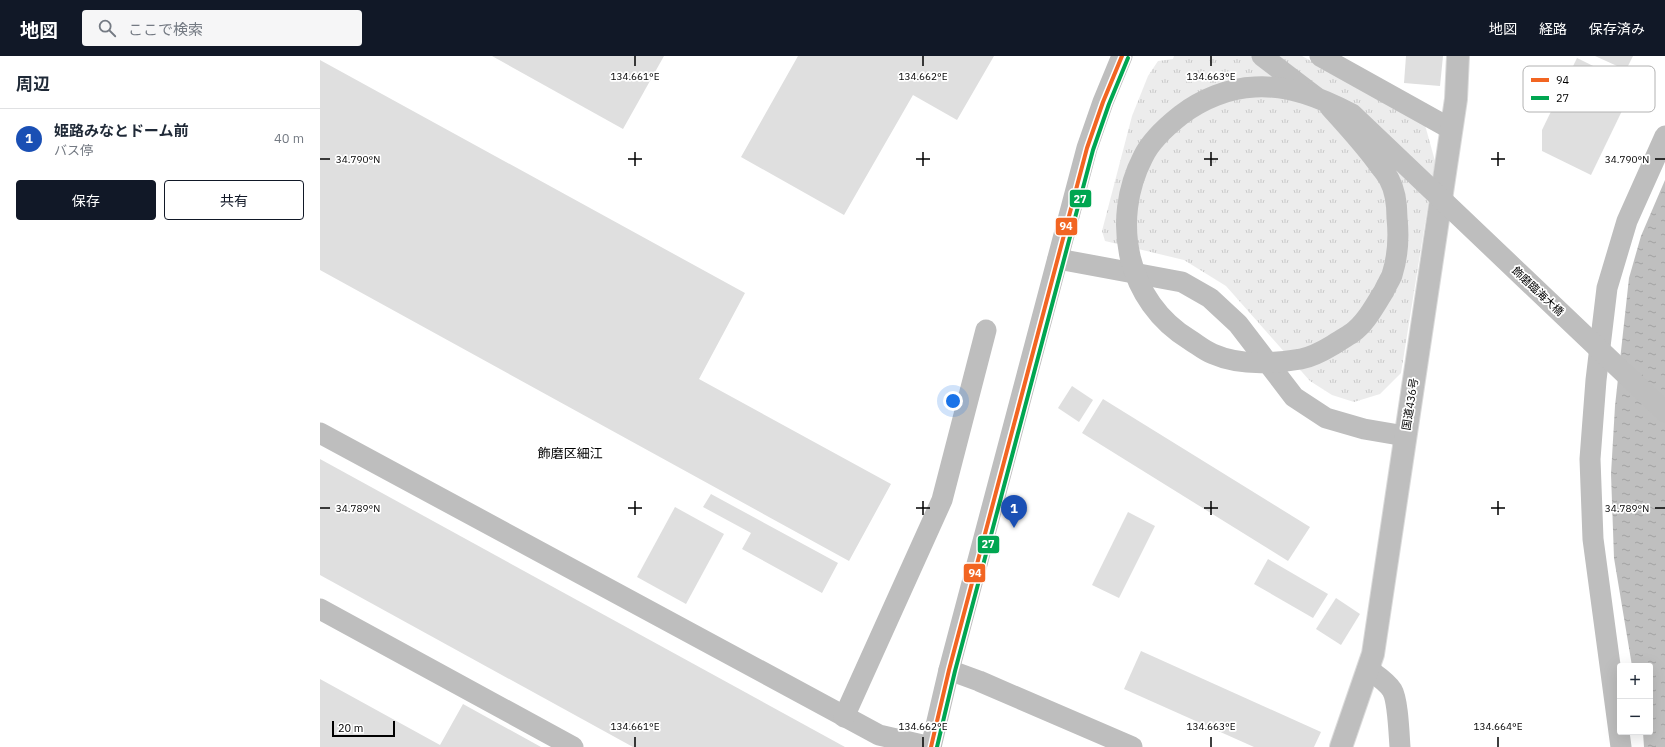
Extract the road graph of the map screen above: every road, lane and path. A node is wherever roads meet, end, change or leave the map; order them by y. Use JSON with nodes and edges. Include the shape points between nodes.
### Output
{"nodes":[{"id":1,"x":1122,"y":56,"type":"edge"},
{"id":2,"x":1262,"y":56,"type":"edge"},
{"id":3,"x":1320,"y":56,"type":"edge"},
{"id":4,"x":1458,"y":56,"type":"edge"},
{"id":5,"x":1452,"y":129,"type":"junction"},
{"id":6,"x":1665,"y":136,"type":"edge"},
{"id":7,"x":1058,"y":259,"type":"junction"},
{"id":8,"x":986,"y":330,"type":"dead end"},
{"id":9,"x":1665,"y":412,"type":"edge"},
{"id":10,"x":320,"y":433,"type":"edge"},
{"id":11,"x":1405,"y":436,"type":"junction"},
{"id":12,"x":320,"y":609,"type":"edge"},
{"id":13,"x":1368,"y":669,"type":"junction"},
{"id":14,"x":949,"y":670,"type":"junction"},
{"id":15,"x":844,"y":717,"type":"junction"},
{"id":16,"x":876,"y":741,"type":"edge"},
{"id":17,"x":573,"y":747,"type":"edge"},
{"id":18,"x":931,"y":747,"type":"edge"},
{"id":19,"x":1132,"y":747,"type":"edge"},
{"id":20,"x":1341,"y":747,"type":"edge"},
{"id":21,"x":1400,"y":747,"type":"edge"},
{"id":22,"x":1621,"y":747,"type":"edge"}],
"edges":[{"from":1,"to":7,"type":"street","via":[[1087,148]]},
{"from":2,"to":9,"type":"street","name":"飾磨臨海大橋","bridge":true,"via":[[1330,107],[1361,140],[1390,180],[1396,206],[1399,240],[1392,276],[1372,310],[1354,332],[1307,358],[1248,363],[1214,354],[1180,334],[1156,311],[1140,288],[1129,256],[1127,214],[1130,186],[1143,155],[1164,128],[1194,105],[1222,93],[1254,87],[1282,88],[1307,94],[1328,102],[1352,114]]},
{"from":3,"to":5,"type":"street"},
{"from":4,"to":5,"type":"highway","name":"国道436号"},
{"from":5,"to":11,"type":"highway","name":"国道436号"},
{"from":6,"to":22,"type":"street","via":[[1627,221],[1607,288],[1590,459],[1593,539]]},
{"from":7,"to":11,"type":"street","via":[[1182,282],[1210,298],[1238,324],[1294,397],[1326,418],[1364,429]]},
{"from":7,"to":14,"type":"street"},
{"from":8,"to":15,"type":"street","via":[[942,500]]},
{"from":10,"to":15,"type":"street"},
{"from":11,"to":13,"type":"highway","name":"国道436号","via":[[1373,654]]},
{"from":12,"to":17,"type":"street"},
{"from":13,"to":20,"type":"highway","name":"国道436号"},
{"from":13,"to":21,"type":"street","via":[[1383,680],[1392,691]]},
{"from":14,"to":18,"type":"street"},
{"from":14,"to":19,"type":"street"},
{"from":15,"to":16,"type":"street"},
{"from":16,"to":18,"type":"street"}]}
